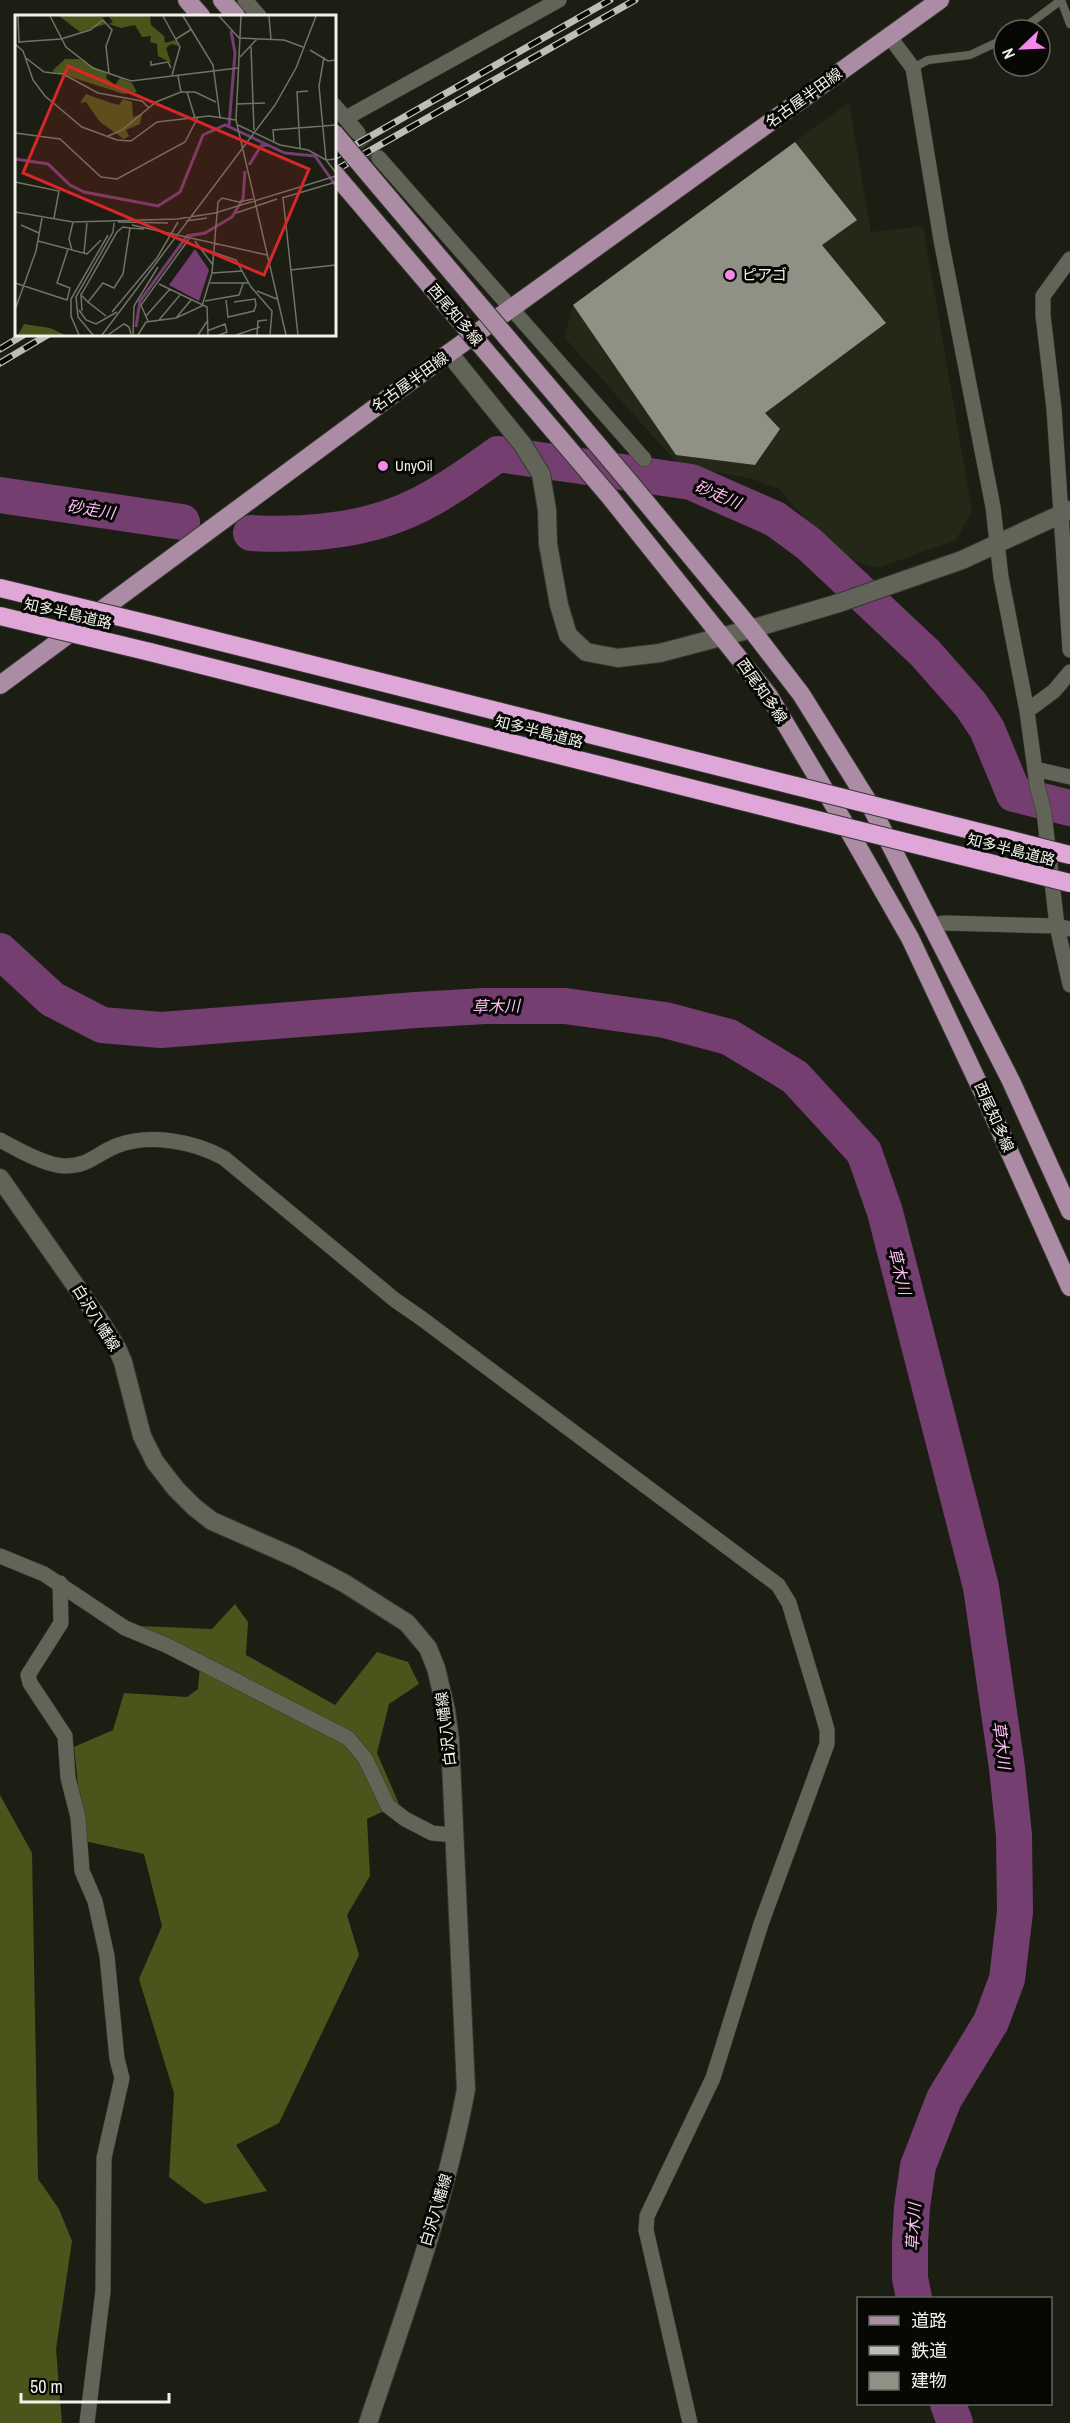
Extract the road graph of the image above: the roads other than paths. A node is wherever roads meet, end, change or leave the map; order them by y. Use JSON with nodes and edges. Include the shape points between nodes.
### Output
{"nodes":[{"id":1,"x":187,"y":0,"type":"edge"},
{"id":2,"x":222,"y":0,"type":"edge"},
{"id":3,"x":245,"y":0,"type":"edge"},
{"id":4,"x":560,"y":0,"type":"edge"},
{"id":5,"x":940,"y":0,"type":"edge"},
{"id":6,"x":1061,"y":0,"type":"edge"},
{"id":7,"x":200,"y":15,"type":"edge"},
{"id":8,"x":235,"y":15,"type":"edge"},
{"id":9,"x":258,"y":15,"type":"edge"},
{"id":10,"x":1037,"y":18,"type":"edge"},
{"id":11,"x":1070,"y":24,"type":"edge"},
{"id":12,"x":889,"y":36,"type":"junction"},
{"id":13,"x":992,"y":45,"type":"edge"},
{"id":14,"x":913,"y":68,"type":"junction"},
{"id":15,"x":336,"y":107,"type":"edge"},
{"id":16,"x":346,"y":118,"type":"junction"},
{"id":17,"x":358,"y":133,"type":"tunnel mouth"},
{"id":18,"x":336,"y":135,"type":"edge"},
{"id":19,"x":379,"y":158,"type":"tunnel mouth"},
{"id":20,"x":336,"y":175,"type":"edge"},
{"id":21,"x":1070,"y":259,"type":"edge"},
{"id":22,"x":511,"y":309,"type":"junction"},
{"id":23,"x":449,"y":353,"type":"junction"},
{"id":24,"x":644,"y":459,"type":"dead end"},
{"id":25,"x":1065,"y":512,"type":"edge"},
{"id":26,"x":996,"y":545,"type":"junction"},
{"id":27,"x":0,"y":588,"type":"edge"},
{"id":28,"x":0,"y":616,"type":"edge"},
{"id":29,"x":751,"y":629,"type":"junction"},
{"id":30,"x":723,"y":637,"type":"junction"},
{"id":31,"x":1070,"y":650,"type":"edge"},
{"id":32,"x":1070,"y":672,"type":"edge"},
{"id":33,"x":0,"y":685,"type":"edge"},
{"id":34,"x":1027,"y":711,"type":"junction"},
{"id":35,"x":1035,"y":769,"type":"junction"},
{"id":36,"x":1070,"y":777,"type":"edge"},
{"id":37,"x":1070,"y":855,"type":"edge"},
{"id":38,"x":1070,"y":883,"type":"edge"},
{"id":39,"x":931,"y":925,"type":"junction"},
{"id":40,"x":1064,"y":928,"type":"edge"},
{"id":41,"x":1070,"y":985,"type":"edge"},
{"id":42,"x":0,"y":1140,"type":"edge"},
{"id":43,"x":0,"y":1178,"type":"edge"},
{"id":44,"x":1070,"y":1211,"type":"edge"},
{"id":45,"x":1070,"y":1287,"type":"edge"},
{"id":46,"x":0,"y":1556,"type":"edge"},
{"id":47,"x":60,"y":1583,"type":"junction"},
{"id":48,"x":453,"y":1835,"type":"junction"},
{"id":49,"x":87,"y":2423,"type":"edge"},
{"id":50,"x":368,"y":2423,"type":"edge"},
{"id":51,"x":690,"y":2423,"type":"edge"}],
"edges":[{"from":1,"to":7,"type":"main road"},
{"from":2,"to":8,"type":"main road"},
{"from":3,"to":9,"type":"street"},
{"from":4,"to":16,"type":"street"},
{"from":5,"to":12,"type":"main road","name":"名古屋半田線"},
{"from":6,"to":10,"type":"lane"},
{"from":6,"to":11,"type":"lane"},
{"from":12,"to":14,"type":"street"},
{"from":12,"to":22,"type":"main road","name":"名古屋半田線"},
{"from":13,"to":14,"type":"lane","via":[[970,55],[928,60]]},
{"from":14,"to":26,"type":"street","via":[[941,240],[993,507]]},
{"from":15,"to":16,"type":"street"},
{"from":16,"to":17,"type":"street"},
{"from":18,"to":29,"type":"main road","name":"西尾知多線","bridge":true},
{"from":19,"to":22,"type":"street"},
{"from":20,"to":30,"type":"main road","name":"西尾知多線","bridge":true,"via":[[610,497]]},
{"from":21,"to":25,"type":"street","via":[[1043,296]]},
{"from":22,"to":23,"type":"main road","name":"名古屋半田線"},
{"from":22,"to":24,"type":"street"},
{"from":23,"to":30,"type":"main road","via":[[524,445],[541,474],[548,544],[568,635],[586,652],[618,658],[660,653]]},
{"from":23,"to":33,"type":"main road","name":"名古屋半田線"},
{"from":25,"to":26,"type":"main road"},
{"from":25,"to":31,"type":"street"},
{"from":26,"to":29,"type":"main road","via":[[884,588]]},
{"from":26,"to":34,"type":"street"},
{"from":27,"to":37,"type":"highway","name":"知多半島道路","bridge":true},
{"from":28,"to":38,"type":"highway","name":"知多半島道路","bridge":true},
{"from":29,"to":30,"type":"main road"},
{"from":29,"to":39,"type":"main road","name":"西尾知多線","via":[[801,694],[869,803]]},
{"from":30,"to":45,"type":"main road","name":"西尾知多線","via":[[769,696],[910,938]]},
{"from":32,"to":34,"type":"street","via":[[1054,691]]},
{"from":34,"to":35,"type":"street"},
{"from":35,"to":36,"type":"street"},
{"from":35,"to":40,"type":"street"},
{"from":39,"to":40,"type":"street"},
{"from":39,"to":44,"type":"main road","name":"西尾知多線","via":[[1011,1081]]},
{"from":40,"to":41,"type":"street"},
{"from":42,"to":51,"type":"street","via":[[62,1166],[85,1164],[117,1146],[150,1140],[195,1145],[224,1158],[395,1300],[778,1585],[789,1603],[827,1730],[827,1744],[761,1924],[713,2078],[647,2216],[646,2230]]},
{"from":43,"to":48,"type":"main road","name":"白沢八幡線","via":[[117,1348],[142,1436],[155,1462],[176,1489],[212,1521],[296,1558],[408,1623],[428,1648],[446,1710]]},
{"from":46,"to":47,"type":"street"},
{"from":47,"to":48,"type":"street","via":[[125,1628],[348,1738],[365,1758],[388,1806],[432,1833]]},
{"from":47,"to":49,"type":"street","via":[[61,1623],[28,1675],[65,1736],[82,1871],[95,1901],[107,1956],[115,2048],[122,2078],[104,2158],[103,2291]]},
{"from":48,"to":50,"type":"main road","name":"白沢八幡線","via":[[466,2089],[454,2149]]}]}
